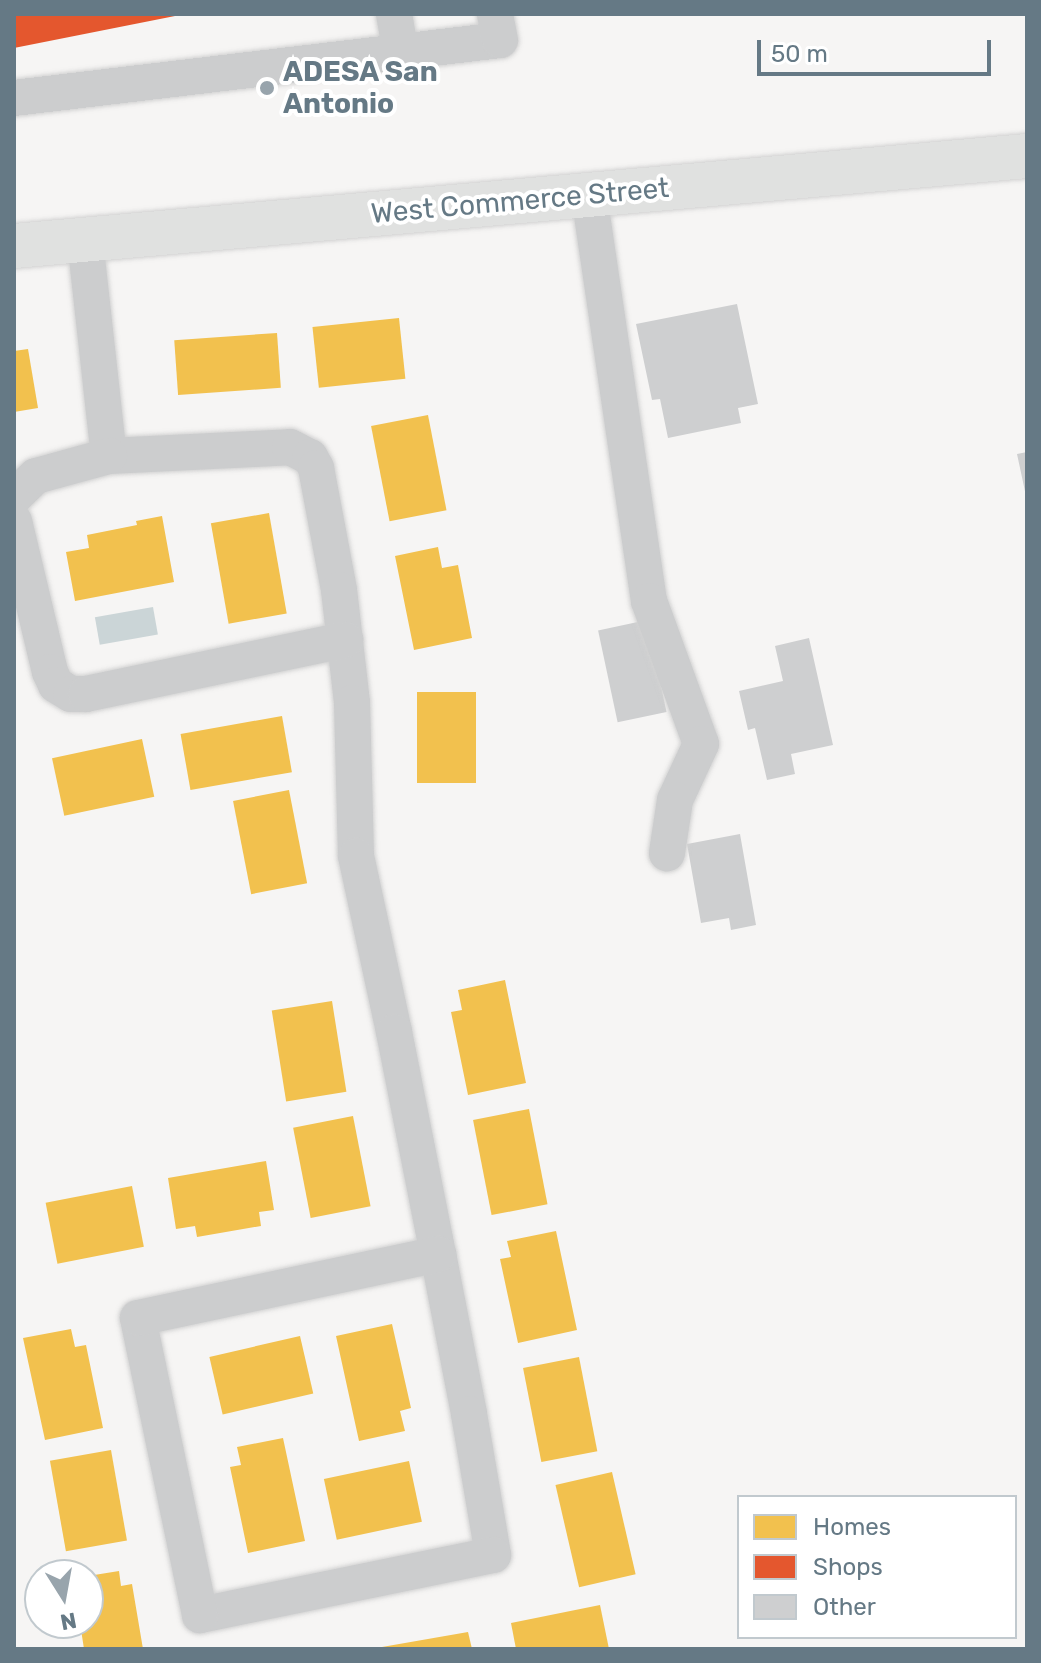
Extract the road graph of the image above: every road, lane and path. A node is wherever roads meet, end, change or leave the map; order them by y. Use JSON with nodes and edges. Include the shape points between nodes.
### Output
{"nodes":[{"id":1,"x":394,"y":14,"type":"edge"},
{"id":2,"x":495,"y":14,"type":"edge"},
{"id":3,"x":401,"y":52,"type":"junction"},
{"id":4,"x":14,"y":98,"type":"edge"},
{"id":5,"x":1027,"y":156,"type":"edge"},
{"id":6,"x":589,"y":195,"type":"junction"},
{"id":7,"x":85,"y":240,"type":"junction"},
{"id":8,"x":14,"y":246,"type":"edge"},
{"id":9,"x":109,"y":456,"type":"junction"},
{"id":10,"x":14,"y":497,"type":"edge"},
{"id":11,"x":14,"y":521,"type":"edge"},
{"id":12,"x":345,"y":640,"type":"junction"},
{"id":13,"x":667,"y":853,"type":"dead end"},
{"id":14,"x":438,"y":1254,"type":"junction"}],
"edges":[{"from":1,"to":3,"type":"lane"},
{"from":2,"to":3,"type":"lane","via":[[500,40]]},
{"from":3,"to":4,"type":"lane"},
{"from":5,"to":6,"type":"main road","name":"West Commerce Street"},
{"from":6,"to":7,"type":"main road","name":"West Commerce Street"},
{"from":6,"to":13,"type":"lane","via":[[649,601],[701,744],[675,800]]},
{"from":7,"to":8,"type":"main road","name":"West Commerce Street"},
{"from":7,"to":9,"type":"lane"},
{"from":9,"to":10,"type":"lane","via":[[36,476]]},
{"from":9,"to":12,"type":"lane","via":[[299,449],[316,468]]},
{"from":11,"to":12,"type":"lane","via":[[50,672],[56,685],[71,694]]},
{"from":12,"to":14,"type":"lane","via":[[356,856]]},
{"from":14,"to":14,"type":"lane","via":[[493,1555],[200,1615],[138,1318]]}]}
